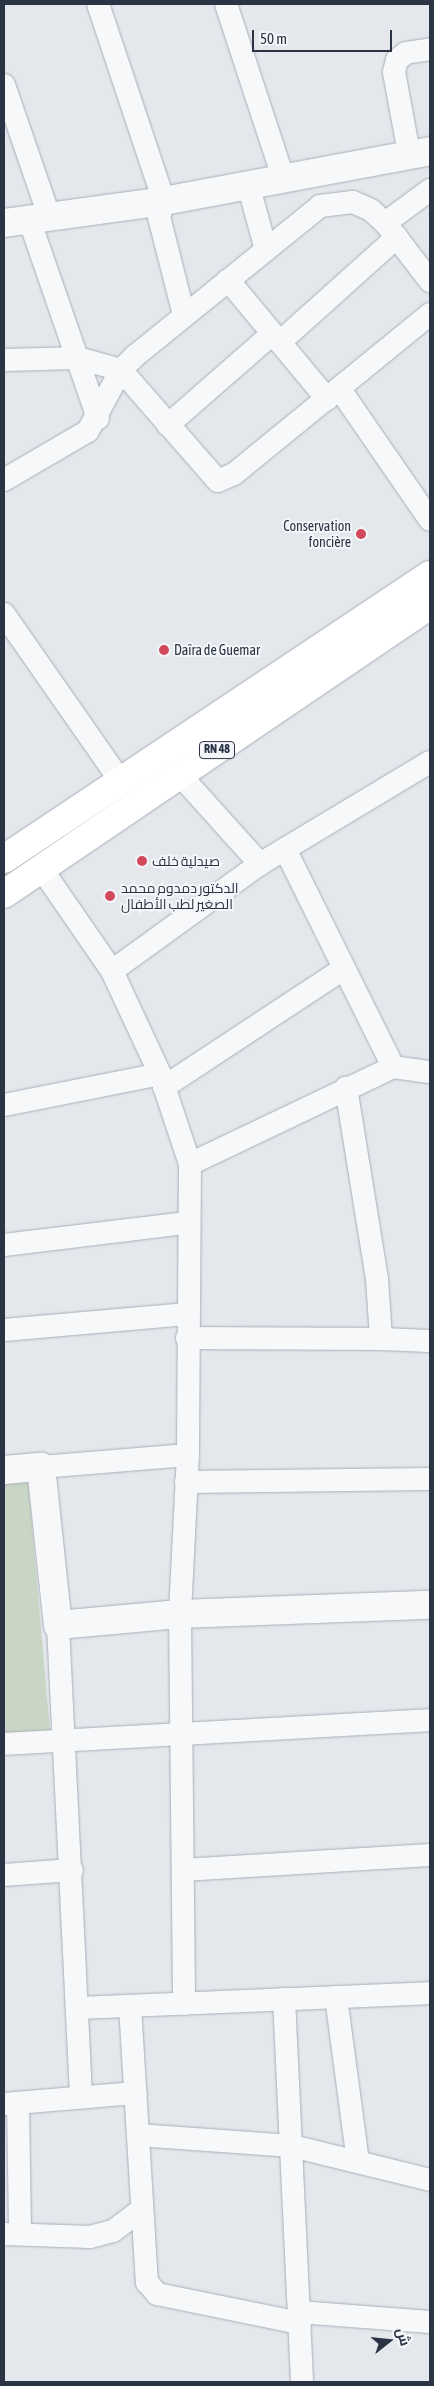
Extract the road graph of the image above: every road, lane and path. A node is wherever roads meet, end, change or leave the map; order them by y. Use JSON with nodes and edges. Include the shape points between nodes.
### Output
{"nodes":[{"id":1,"x":98,"y":4,"type":"edge"},
{"id":2,"x":226,"y":4,"type":"edge"},
{"id":3,"x":430,"y":48,"type":"edge"},
{"id":4,"x":4,"y":85,"type":"edge"},
{"id":5,"x":12,"y":135,"type":"edge"},
{"id":6,"x":420,"y":152,"type":"edge"},
{"id":7,"x":283,"y":177,"type":"junction"},
{"id":8,"x":248,"y":184,"type":"junction"},
{"id":9,"x":430,"y":190,"type":"edge"},
{"id":10,"x":164,"y":201,"type":"junction"},
{"id":11,"x":27,"y":219,"type":"edge"},
{"id":12,"x":391,"y":230,"type":"junction"},
{"id":13,"x":266,"y":250,"type":"junction"},
{"id":14,"x":228,"y":280,"type":"junction"},
{"id":15,"x":430,"y":281,"type":"edge"},
{"id":16,"x":184,"y":314,"type":"junction"},
{"id":17,"x":430,"y":314,"type":"edge"},
{"id":18,"x":276,"y":338,"type":"junction"},
{"id":19,"x":78,"y":358,"type":"junction"},
{"id":20,"x":4,"y":360,"type":"edge"},
{"id":21,"x":121,"y":370,"type":"junction"},
{"id":22,"x":333,"y":394,"type":"junction"},
{"id":23,"x":98,"y":418,"type":"junction"},
{"id":24,"x":168,"y":425,"type":"junction"},
{"id":25,"x":4,"y":480,"type":"edge"},
{"id":26,"x":430,"y":520,"type":"edge"},
{"id":27,"x":430,"y":575,"type":"edge"},
{"id":28,"x":430,"y":605,"type":"edge"},
{"id":29,"x":4,"y":614,"type":"edge"},
{"id":30,"x":213,"y":737,"type":"junction"},
{"id":31,"x":430,"y":762,"type":"edge"},
{"id":32,"x":180,"y":775,"type":"junction"},
{"id":33,"x":122,"y":783,"type":"junction"},
{"id":34,"x":285,"y":849,"type":"junction"},
{"id":35,"x":4,"y":859,"type":"edge"},
{"id":36,"x":260,"y":864,"type":"junction"},
{"id":37,"x":41,"y":868,"type":"junction"},
{"id":38,"x":4,"y":894,"type":"edge"},
{"id":39,"x":343,"y":969,"type":"junction"},
{"id":40,"x":112,"y":971,"type":"junction"},
{"id":41,"x":393,"y":1067,"type":"junction"},
{"id":42,"x":430,"y":1072,"type":"edge"},
{"id":43,"x":162,"y":1080,"type":"junction"},
{"id":44,"x":346,"y":1087,"type":"junction"},
{"id":45,"x":4,"y":1105,"type":"edge"},
{"id":46,"x":190,"y":1164,"type":"junction"},
{"id":47,"x":187,"y":1223,"type":"junction"},
{"id":48,"x":4,"y":1245,"type":"edge"},
{"id":49,"x":188,"y":1314,"type":"junction"},
{"id":50,"x":4,"y":1330,"type":"edge"},
{"id":51,"x":188,"y":1338,"type":"junction"},
{"id":52,"x":381,"y":1339,"type":"junction"},
{"id":53,"x":430,"y":1341,"type":"edge"},
{"id":54,"x":188,"y":1455,"type":"junction"},
{"id":55,"x":41,"y":1466,"type":"junction"},
{"id":56,"x":4,"y":1470,"type":"edge"},
{"id":57,"x":430,"y":1480,"type":"edge"},
{"id":58,"x":186,"y":1482,"type":"junction"},
{"id":59,"x":430,"y":1605,"type":"edge"},
{"id":60,"x":180,"y":1614,"type":"junction"},
{"id":61,"x":58,"y":1625,"type":"junction"},
{"id":62,"x":430,"y":1720,"type":"edge"},
{"id":63,"x":183,"y":1731,"type":"junction"},
{"id":64,"x":62,"y":1740,"type":"junction"},
{"id":65,"x":4,"y":1744,"type":"edge"},
{"id":66,"x":430,"y":1855,"type":"edge"},
{"id":67,"x":72,"y":1870,"type":"junction"},
{"id":68,"x":183,"y":1870,"type":"junction"},
{"id":69,"x":4,"y":1875,"type":"edge"},
{"id":70,"x":430,"y":1993,"type":"edge"},
{"id":71,"x":336,"y":1997,"type":"junction"},
{"id":72,"x":284,"y":1999,"type":"junction"},
{"id":73,"x":184,"y":2004,"type":"junction"},
{"id":74,"x":130,"y":2006,"type":"junction"},
{"id":75,"x":78,"y":2008,"type":"junction"},
{"id":76,"x":136,"y":2093,"type":"junction"},
{"id":77,"x":82,"y":2096,"type":"junction"},
{"id":78,"x":11,"y":2103,"type":"edge"},
{"id":79,"x":138,"y":2135,"type":"junction"},
{"id":80,"x":292,"y":2146,"type":"junction"},
{"id":81,"x":358,"y":2162,"type":"junction"},
{"id":82,"x":430,"y":2180,"type":"edge"},
{"id":83,"x":141,"y":2210,"type":"junction"},
{"id":84,"x":12,"y":2234,"type":"edge"},
{"id":85,"x":300,"y":2317,"type":"junction"},
{"id":86,"x":430,"y":2322,"type":"edge"},
{"id":87,"x":302,"y":2382,"type":"edge"}],
"edges":[{"from":1,"to":10,"type":"street"},
{"from":2,"to":7,"type":"street"},
{"from":3,"to":6,"type":"street","via":[[406,53],[397,60],[394,72]]},
{"from":4,"to":5,"type":"street"},
{"from":5,"to":11,"type":"street"},
{"from":6,"to":7,"type":"street"},
{"from":7,"to":8,"type":"street"},
{"from":8,"to":10,"type":"street"},
{"from":8,"to":13,"type":"street"},
{"from":9,"to":12,"type":"street"},
{"from":10,"to":11,"type":"street"},
{"from":10,"to":16,"type":"street","via":[[159,216]]},
{"from":11,"to":19,"type":"street"},
{"from":12,"to":13,"type":"street","via":[[362,205],[340,201],[320,206]]},
{"from":12,"to":15,"type":"street"},
{"from":12,"to":18,"type":"street"},
{"from":13,"to":14,"type":"street"},
{"from":14,"to":16,"type":"street"},
{"from":14,"to":18,"type":"street"},
{"from":16,"to":21,"type":"street"},
{"from":17,"to":22,"type":"street"},
{"from":18,"to":22,"type":"street"},
{"from":18,"to":24,"type":"street"},
{"from":19,"to":20,"type":"street"},
{"from":19,"to":21,"type":"street"},
{"from":19,"to":23,"type":"street"},
{"from":21,"to":23,"type":"street"},
{"from":21,"to":24,"type":"street"},
{"from":22,"to":24,"type":"street","via":[[222,480],[215,480]]},
{"from":22,"to":26,"type":"street"},
{"from":23,"to":25,"type":"street","via":[[74,442]]},
{"from":27,"to":30,"type":"highway","number":"RN 48"},
{"from":28,"to":30,"type":"highway","number":"RN 48"},
{"from":29,"to":33,"type":"street"},
{"from":30,"to":32,"type":"highway","number":"RN 48"},
{"from":30,"to":33,"type":"highway","number":"RN 48"},
{"from":31,"to":34,"type":"street"},
{"from":32,"to":36,"type":"street"},
{"from":32,"to":37,"type":"highway","number":"RN 48"},
{"from":33,"to":35,"type":"highway","number":"RN 48"},
{"from":34,"to":36,"type":"street"},
{"from":34,"to":39,"type":"street"},
{"from":36,"to":40,"type":"street"},
{"from":37,"to":38,"type":"highway","number":"RN 48"},
{"from":37,"to":40,"type":"street"},
{"from":39,"to":41,"type":"street"},
{"from":39,"to":43,"type":"street"},
{"from":40,"to":43,"type":"street"},
{"from":41,"to":42,"type":"street"},
{"from":41,"to":44,"type":"street"},
{"from":43,"to":45,"type":"street"},
{"from":43,"to":46,"type":"street"},
{"from":44,"to":46,"type":"street"},
{"from":44,"to":52,"type":"street","via":[[377,1279]]},
{"from":46,"to":47,"type":"street"},
{"from":47,"to":48,"type":"street"},
{"from":47,"to":49,"type":"street"},
{"from":49,"to":50,"type":"street"},
{"from":49,"to":51,"type":"street"},
{"from":51,"to":52,"type":"street"},
{"from":51,"to":54,"type":"street"},
{"from":52,"to":53,"type":"street"},
{"from":54,"to":55,"type":"street"},
{"from":54,"to":58,"type":"street"},
{"from":55,"to":56,"type":"street"},
{"from":55,"to":61,"type":"street"},
{"from":57,"to":58,"type":"street"},
{"from":58,"to":60,"type":"street"},
{"from":59,"to":60,"type":"street"},
{"from":60,"to":61,"type":"street"},
{"from":60,"to":63,"type":"street"},
{"from":61,"to":64,"type":"street"},
{"from":62,"to":63,"type":"street"},
{"from":63,"to":64,"type":"street"},
{"from":63,"to":68,"type":"street"},
{"from":64,"to":65,"type":"street"},
{"from":64,"to":67,"type":"street"},
{"from":66,"to":68,"type":"street"},
{"from":67,"to":69,"type":"street"},
{"from":67,"to":75,"type":"street"},
{"from":68,"to":73,"type":"street"},
{"from":70,"to":71,"type":"street"},
{"from":71,"to":72,"type":"street"},
{"from":71,"to":81,"type":"street"},
{"from":72,"to":73,"type":"street"},
{"from":72,"to":80,"type":"street"},
{"from":73,"to":74,"type":"street"},
{"from":74,"to":75,"type":"street"},
{"from":74,"to":76,"type":"street"},
{"from":75,"to":77,"type":"street"},
{"from":76,"to":77,"type":"street"},
{"from":76,"to":79,"type":"street"},
{"from":77,"to":78,"type":"street"},
{"from":78,"to":84,"type":"street"},
{"from":79,"to":80,"type":"street"},
{"from":79,"to":83,"type":"street"},
{"from":80,"to":81,"type":"street"},
{"from":80,"to":85,"type":"street"},
{"from":81,"to":82,"type":"street"},
{"from":83,"to":84,"type":"street","via":[[100,2235]]},
{"from":83,"to":85,"type":"street","via":[[145,2278],[152,2291]]},
{"from":85,"to":86,"type":"street"},
{"from":85,"to":87,"type":"street"}]}
